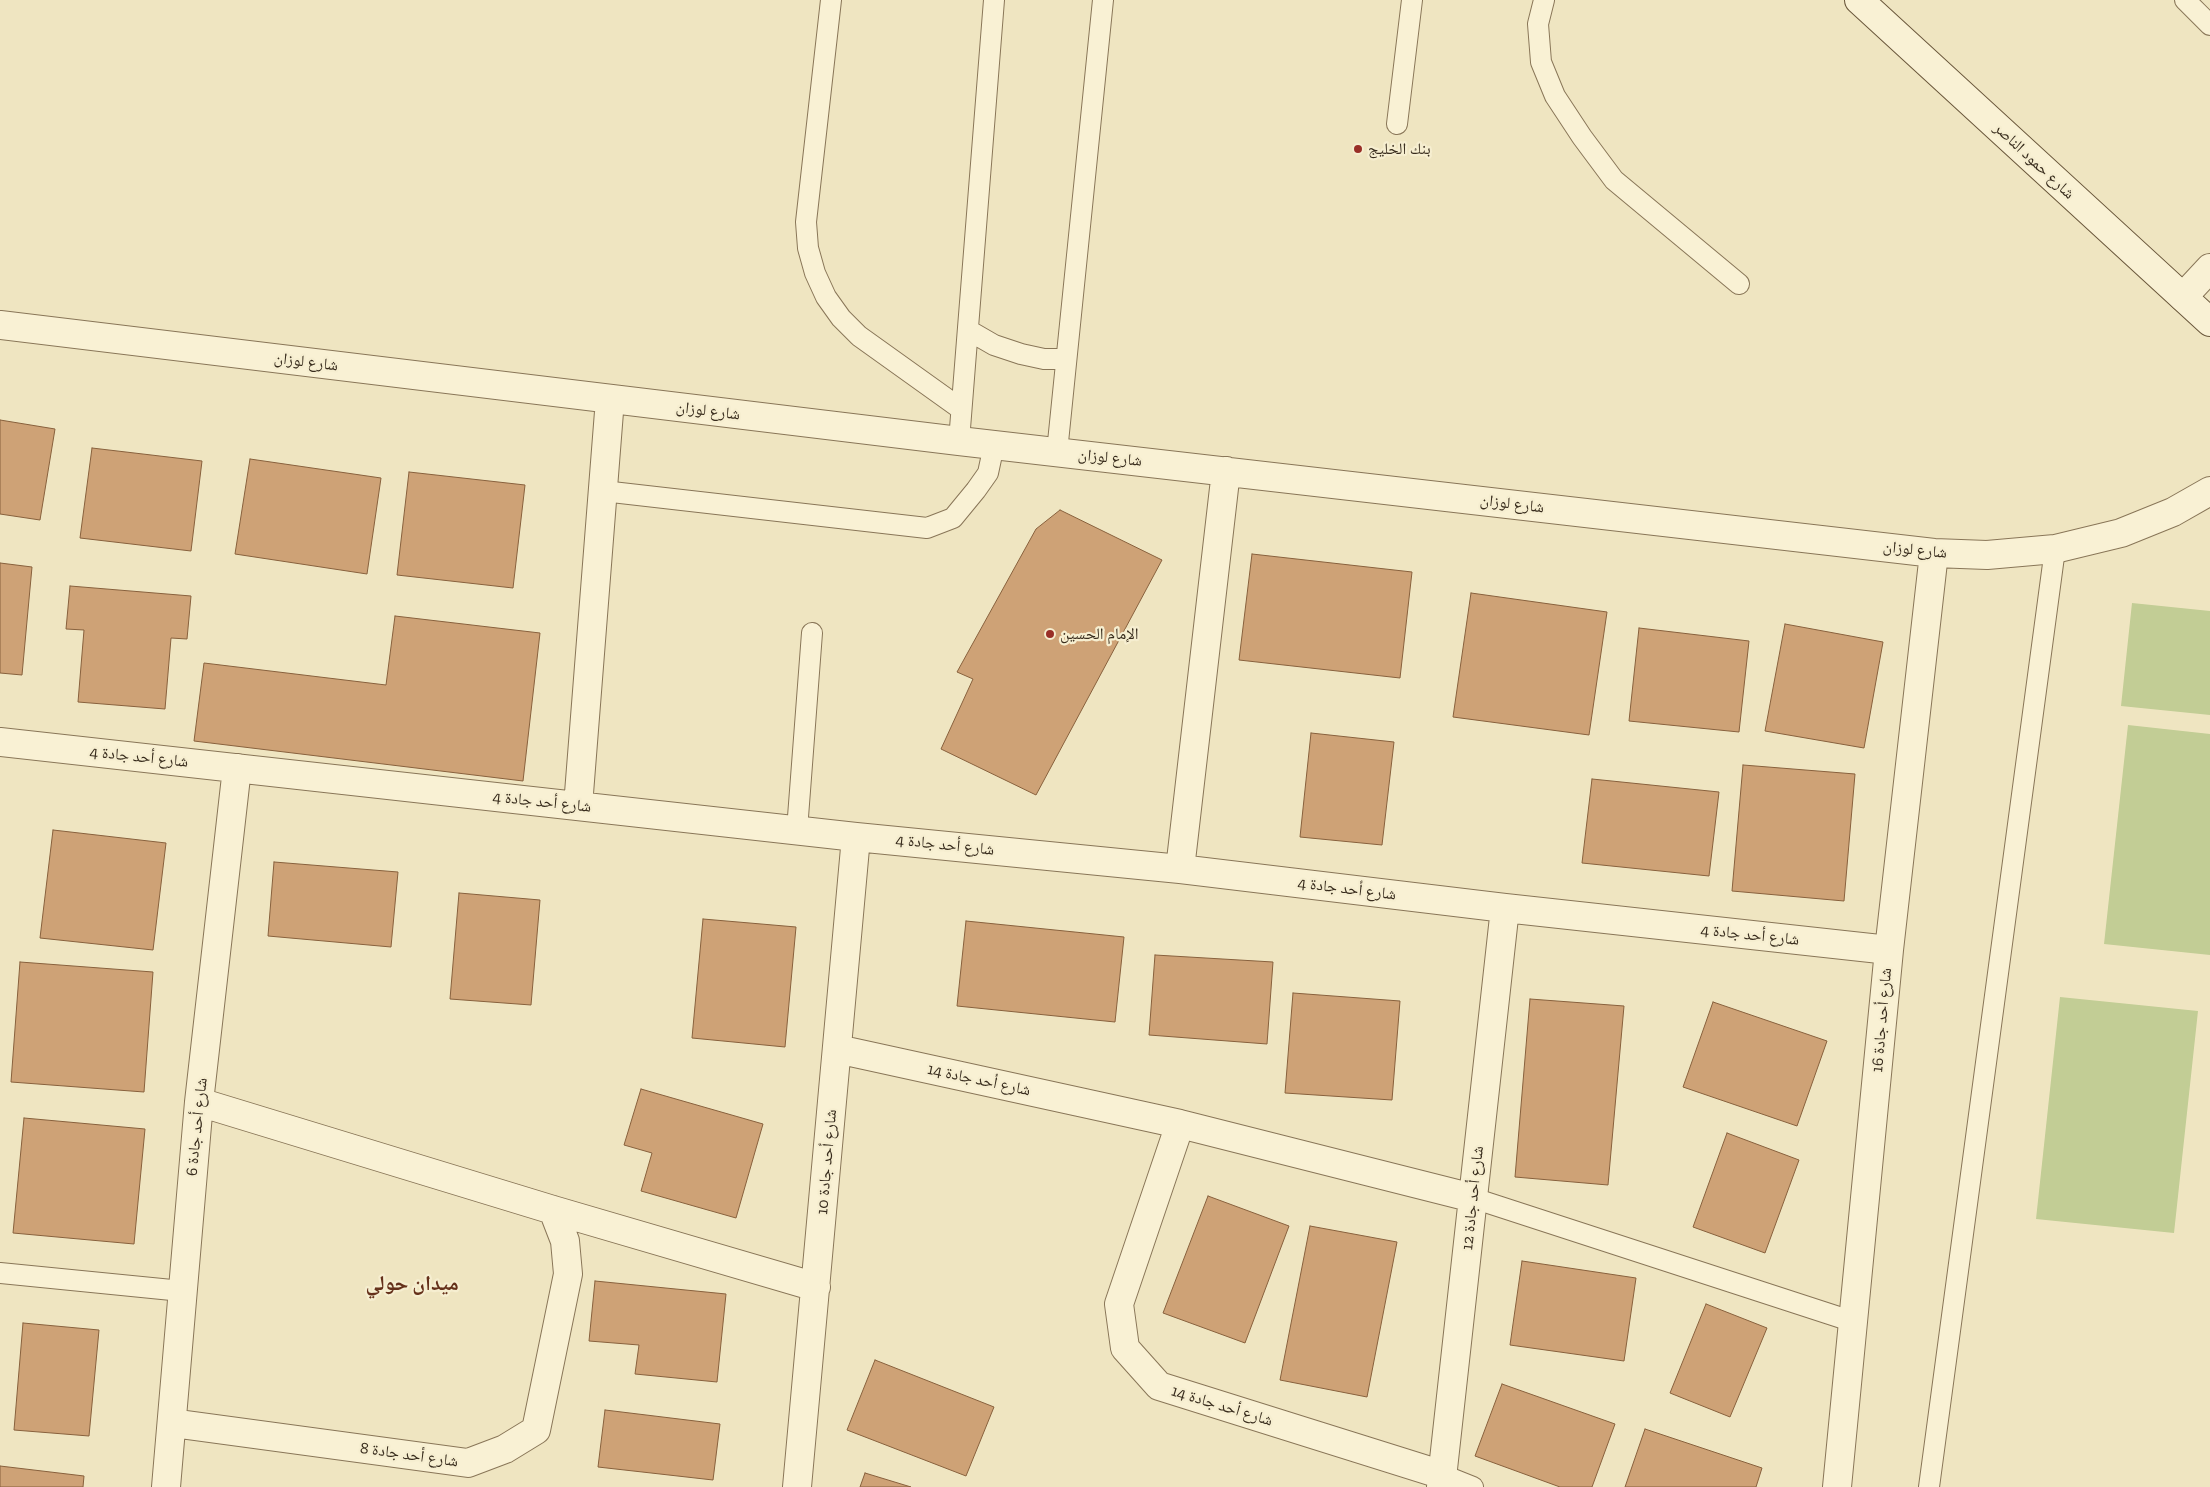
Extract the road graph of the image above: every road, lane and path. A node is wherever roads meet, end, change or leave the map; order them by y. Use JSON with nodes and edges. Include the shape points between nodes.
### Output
{"nodes":[{"id":1,"x":831,"y":0,"type":"edge"},
{"id":2,"x":994,"y":0,"type":"edge"},
{"id":3,"x":1103,"y":0,"type":"edge"},
{"id":4,"x":1412,"y":0,"type":"edge"},
{"id":5,"x":1544,"y":0,"type":"edge"},
{"id":6,"x":1859,"y":0,"type":"edge"},
{"id":7,"x":2185,"y":0,"type":"edge"},
{"id":8,"x":2210,"y":25,"type":"edge"},
{"id":9,"x":1397,"y":124,"type":"dead end"},
{"id":10,"x":2210,"y":268,"type":"edge"},
{"id":11,"x":1740,"y":284,"type":"dead end"},
{"id":12,"x":2183,"y":297,"type":"junction"},
{"id":13,"x":2210,"y":322,"type":"edge"},
{"id":14,"x":0,"y":325,"type":"edge"},
{"id":15,"x":968,"y":330,"type":"junction"},
{"id":16,"x":1066,"y":359,"type":"junction"},
{"id":17,"x":610,"y":399,"type":"junction"},
{"id":18,"x":962,"y":409,"type":"junction"},
{"id":19,"x":959,"y":441,"type":"junction"},
{"id":20,"x":994,"y":445,"type":"junction"},
{"id":21,"x":1057,"y":452,"type":"junction"},
{"id":22,"x":1226,"y":471,"type":"junction"},
{"id":23,"x":2210,"y":490,"type":"edge"},
{"id":24,"x":603,"y":491,"type":"junction"},
{"id":25,"x":2055,"y":549,"type":"junction"},
{"id":26,"x":1934,"y":553,"type":"junction"},
{"id":27,"x":812,"y":633,"type":"dead end"},
{"id":28,"x":0,"y":742,"type":"edge"},
{"id":29,"x":236,"y":768,"type":"junction"},
{"id":30,"x":578,"y":806,"type":"junction"},
{"id":31,"x":797,"y":830,"type":"junction"},
{"id":32,"x":856,"y":836,"type":"junction"},
{"id":33,"x":1180,"y":869,"type":"junction"},
{"id":34,"x":1504,"y":908,"type":"junction"},
{"id":35,"x":1889,"y":950,"type":"junction"},
{"id":36,"x":837,"y":1049,"type":"junction"},
{"id":37,"x":199,"y":1102,"type":"junction"},
{"id":38,"x":1180,"y":1124,"type":"junction"},
{"id":39,"x":1473,"y":1198,"type":"junction"},
{"id":40,"x":552,"y":1210,"type":"junction"},
{"id":41,"x":0,"y":1273,"type":"edge"},
{"id":42,"x":816,"y":1286,"type":"junction"},
{"id":43,"x":182,"y":1291,"type":"junction"},
{"id":44,"x":1854,"y":1322,"type":"junction"},
{"id":45,"x":172,"y":1423,"type":"junction"},
{"id":46,"x":1442,"y":1481,"type":"edge"},
{"id":47,"x":166,"y":1487,"type":"edge"},
{"id":48,"x":798,"y":1487,"type":"edge"},
{"id":49,"x":1473,"y":1487,"type":"edge"},
{"id":50,"x":1837,"y":1487,"type":"edge"},
{"id":51,"x":1929,"y":1487,"type":"edge"}],
"edges":[{"from":1,"to":18,"type":"lane","via":[[808,196],[808,239],[815,273],[836,311],[859,336]]},
{"from":2,"to":15,"type":"lane"},
{"from":3,"to":16,"type":"lane"},
{"from":4,"to":9,"type":"lane"},
{"from":5,"to":11,"type":"lane","via":[[1538,24],[1541,62],[1555,96],[1582,137],[1614,180]]},
{"from":6,"to":12,"type":"street","name":"شارع حمود الناصر"},
{"from":7,"to":8,"type":"lane"},
{"from":10,"to":12,"type":"street"},
{"from":12,"to":13,"type":"street","name":"شارع حمود الناصر"},
{"from":14,"to":17,"type":"street","name":"شارع لوزان"},
{"from":15,"to":16,"type":"lane","via":[[994,345],[1022,354]]},
{"from":15,"to":18,"type":"lane"},
{"from":16,"to":21,"type":"lane"},
{"from":17,"to":19,"type":"street","name":"شارع لوزان"},
{"from":17,"to":24,"type":"street"},
{"from":18,"to":19,"type":"lane"},
{"from":19,"to":20,"type":"street","name":"شارع لوزان"},
{"from":20,"to":21,"type":"street","name":"شارع لوزان"},
{"from":20,"to":24,"type":"lane","via":[[988,473],[976,490],[953,518],[927,528]]},
{"from":21,"to":22,"type":"street","name":"شارع لوزان"},
{"from":22,"to":26,"type":"street","name":"شارع لوزان"},
{"from":22,"to":33,"type":"street"},
{"from":23,"to":25,"type":"street","name":"شارع لوزان","via":[[2173,512],[2121,533]]},
{"from":24,"to":30,"type":"street"},
{"from":25,"to":26,"type":"street","name":"شارع لوزان","via":[[1987,556]]},
{"from":25,"to":51,"type":"lane"},
{"from":26,"to":35,"type":"street","name":"شارع أحد جادة 16"},
{"from":27,"to":31,"type":"lane"},
{"from":28,"to":29,"type":"street","name":"شارع أحد جادة 4"},
{"from":29,"to":30,"type":"street","name":"شارع أحد جادة 4"},
{"from":29,"to":37,"type":"street","name":"شارع أحد جادة 6"},
{"from":30,"to":31,"type":"street","name":"شارع أحد جادة 4"},
{"from":31,"to":32,"type":"street","name":"شارع أحد جادة 4"},
{"from":32,"to":33,"type":"street","name":"شارع أحد جادة 4"},
{"from":32,"to":36,"type":"street","name":"شارع أحد جادة 10"},
{"from":33,"to":34,"type":"street","name":"شارع أحد جادة 4"},
{"from":34,"to":35,"type":"street","name":"شارع أحد جادة 4"},
{"from":34,"to":39,"type":"street","name":"شارع أحد جادة 12"},
{"from":35,"to":44,"type":"street","name":"شارع أحد جادة 16"},
{"from":36,"to":38,"type":"street","name":"شارع أحد جادة 14"},
{"from":36,"to":42,"type":"street","name":"شارع أحد جادة 10"},
{"from":37,"to":40,"type":"street"},
{"from":37,"to":43,"type":"street","name":"شارع أحد جادة 6"},
{"from":38,"to":39,"type":"street","name":"شارع أحد جادة 14"},
{"from":38,"to":46,"type":"street","name":"شارع أحد جادة 14","via":[[1118,1304],[1125,1348],[1159,1386]]},
{"from":39,"to":44,"type":"lane"},
{"from":39,"to":46,"type":"street","name":"شارع أحد جادة 12"},
{"from":40,"to":42,"type":"street"},
{"from":40,"to":45,"type":"street","name":"شارع أحد جادة 8","via":[[565,1241],[568,1274],[536,1430],[505,1449],[468,1464]]},
{"from":41,"to":43,"type":"lane"},
{"from":42,"to":48,"type":"street","name":"شارع أحد جادة 10"},
{"from":43,"to":45,"type":"street","name":"شارع أحد جادة 6"},
{"from":44,"to":50,"type":"street","name":"شارع أحد جادة 16"},
{"from":45,"to":47,"type":"street","name":"شارع أحد جادة 6"},
{"from":46,"to":49,"type":"lane"}]}
